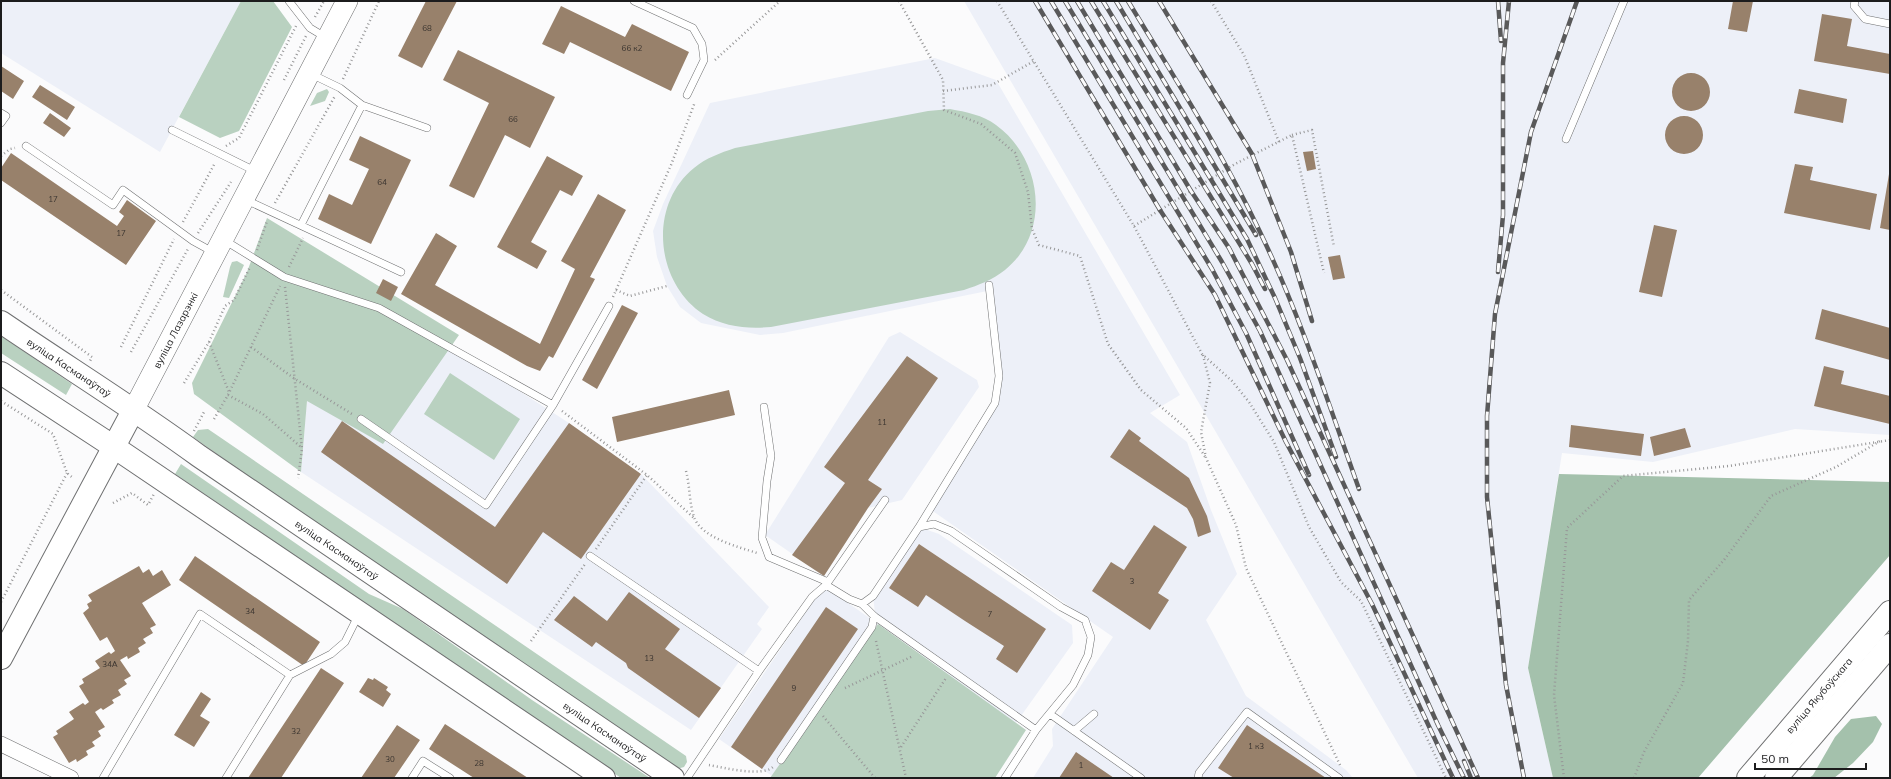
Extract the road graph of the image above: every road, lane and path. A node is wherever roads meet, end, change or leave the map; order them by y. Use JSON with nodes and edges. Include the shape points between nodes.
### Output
{"nodes":[{"id":1,"x":289,"y":1,"type":"edge"},
{"id":2,"x":324,"y":1,"type":"edge"},
{"id":3,"x":347,"y":1,"type":"edge"},
{"id":4,"x":379,"y":1,"type":"edge"},
{"id":5,"x":634,"y":1,"type":"edge"},
{"id":6,"x":780,"y":1,"type":"edge"},
{"id":7,"x":899,"y":1,"type":"edge"},
{"id":8,"x":997,"y":1,"type":"edge"},
{"id":9,"x":1211,"y":1,"type":"edge"},
{"id":10,"x":1624,"y":1,"type":"edge"},
{"id":11,"x":1855,"y":1,"type":"edge"},
{"id":12,"x":301,"y":16,"type":"junction"},
{"id":13,"x":1890,"y":24,"type":"edge"},
{"id":14,"x":318,"y":33,"type":"junction"},
{"id":15,"x":1034,"y":62,"type":"junction"},
{"id":16,"x":712,"y":66,"type":"dead end"},
{"id":17,"x":309,"y":73,"type":"junction"},
{"id":18,"x":283,"y":82,"type":"dead end"},
{"id":19,"x":340,"y":88,"type":"junction"},
{"id":20,"x":943,"y":91,"type":"junction"},
{"id":21,"x":688,"y":95,"type":"dead end"},
{"id":22,"x":697,"y":98,"type":"dead end"},
{"id":23,"x":362,"y":106,"type":"junction"},
{"id":24,"x":1,"y":113,"type":"edge"},
{"id":25,"x":1,"y":123,"type":"edge"},
{"id":26,"x":427,"y":128,"type":"dead end"},
{"id":27,"x":172,"y":130,"type":"dead end"},
{"id":28,"x":1292,"y":135,"type":"junction"},
{"id":29,"x":1566,"y":139,"type":"dead end"},
{"id":30,"x":1279,"y":142,"type":"junction"},
{"id":31,"x":26,"y":146,"type":"joint"},
{"id":32,"x":219,"y":153,"type":"junction"},
{"id":33,"x":1,"y":156,"type":"edge"},
{"id":34,"x":250,"y":168,"type":"junction"},
{"id":35,"x":244,"y":199,"type":"junction"},
{"id":36,"x":270,"y":212,"type":"junction"},
{"id":37,"x":301,"y":225,"type":"junction"},
{"id":38,"x":1134,"y":226,"type":"junction"},
{"id":39,"x":308,"y":228,"type":"junction"},
{"id":40,"x":178,"y":230,"type":"junction"},
{"id":41,"x":192,"y":241,"type":"junction"},
{"id":42,"x":219,"y":246,"type":"junction"},
{"id":43,"x":1334,"y":247,"type":"dead end"},
{"id":44,"x":254,"y":258,"type":"junction"},
{"id":45,"x":401,"y":272,"type":"dead end"},
{"id":46,"x":1324,"y":273,"type":"dead end"},
{"id":47,"x":284,"y":277,"type":"junction"},
{"id":48,"x":989,"y":285,"type":"dead end"},
{"id":49,"x":666,"y":286,"type":"dead end"},
{"id":50,"x":1,"y":290,"type":"edge"},
{"id":51,"x":616,"y":290,"type":"junction"},
{"id":52,"x":609,"y":306,"type":"joint"},
{"id":53,"x":1,"y":322,"type":"edge"},
{"id":54,"x":209,"y":342,"type":"junction"},
{"id":55,"x":121,"y":347,"type":"dead end"},
{"id":56,"x":251,"y":347,"type":"junction"},
{"id":57,"x":131,"y":352,"type":"dead end"},
{"id":58,"x":1202,"y":354,"type":"junction"},
{"id":59,"x":92,"y":357,"type":"dead end"},
{"id":60,"x":1,"y":373,"type":"edge"},
{"id":61,"x":295,"y":379,"type":"junction"},
{"id":62,"x":184,"y":383,"type":"dead end"},
{"id":63,"x":228,"y":394,"type":"junction"},
{"id":64,"x":1,"y":401,"type":"edge"},
{"id":65,"x":553,"y":404,"type":"junction"},
{"id":66,"x":764,"y":408,"type":"dead end"},
{"id":67,"x":134,"y":409,"type":"junction"},
{"id":68,"x":204,"y":412,"type":"dead end"},
{"id":69,"x":214,"y":419,"type":"dead end"},
{"id":70,"x":361,"y":419,"type":"joint"},
{"id":71,"x":194,"y":432,"type":"dead end"},
{"id":72,"x":1883,"y":440,"type":"junction"},
{"id":73,"x":1890,"y":440,"type":"edge"},
{"id":74,"x":114,"y":447,"type":"junction"},
{"id":75,"x":302,"y":448,"type":"junction"},
{"id":76,"x":1206,"y":458,"type":"junction"},
{"id":77,"x":686,"y":471,"type":"dead end"},
{"id":78,"x":67,"y":473,"type":"junction"},
{"id":79,"x":73,"y":478,"type":"dead end"},
{"id":80,"x":298,"y":478,"type":"dead end"},
{"id":81,"x":156,"y":492,"type":"dead end"},
{"id":82,"x":885,"y":500,"type":"dead end"},
{"id":83,"x":113,"y":503,"type":"dead end"},
{"id":84,"x":695,"y":519,"type":"junction"},
{"id":85,"x":919,"y":527,"type":"junction"},
{"id":86,"x":590,"y":556,"type":"dead end"},
{"id":87,"x":769,"y":557,"type":"junction"},
{"id":88,"x":827,"y":583,"type":"junction"},
{"id":89,"x":1,"y":602,"type":"edge"},
{"id":90,"x":862,"y":604,"type":"junction"},
{"id":91,"x":360,"y":612,"type":"junction"},
{"id":92,"x":1890,"y":612,"type":"edge"},
{"id":93,"x":874,"y":616,"type":"junction"},
{"id":94,"x":872,"y":627,"type":"junction"},
{"id":95,"x":1890,"y":645,"type":"edge"},
{"id":96,"x":924,"y":651,"type":"junction"},
{"id":97,"x":1,"y":658,"type":"edge"},
{"id":98,"x":882,"y":669,"type":"junction"},
{"id":99,"x":951,"y":670,"type":"junction"},
{"id":100,"x":759,"y":671,"type":"junction"},
{"id":101,"x":290,"y":674,"type":"junction"},
{"id":102,"x":821,"y":699,"type":"junction"},
{"id":103,"x":816,"y":707,"type":"junction"},
{"id":104,"x":1050,"y":714,"type":"junction"},
{"id":105,"x":1094,"y":714,"type":"dead end"},
{"id":106,"x":1036,"y":730,"type":"junction"},
{"id":107,"x":1074,"y":731,"type":"junction"},
{"id":108,"x":1,"y":744,"type":"edge"},
{"id":109,"x":900,"y":748,"type":"junction"},
{"id":110,"x":781,"y":760,"type":"joint"},
{"id":111,"x":709,"y":766,"type":"dead end"},
{"id":112,"x":1343,"y":771,"type":"dead end"},
{"id":113,"x":71,"y":778,"type":"edge"},
{"id":114,"x":103,"y":778,"type":"edge"},
{"id":115,"x":226,"y":778,"type":"edge"},
{"id":116,"x":412,"y":778,"type":"edge"},
{"id":117,"x":450,"y":778,"type":"edge"},
{"id":118,"x":604,"y":778,"type":"edge"},
{"id":119,"x":673,"y":778,"type":"edge"},
{"id":120,"x":687,"y":778,"type":"edge"},
{"id":121,"x":875,"y":778,"type":"edge"},
{"id":122,"x":906,"y":778,"type":"edge"},
{"id":123,"x":1004,"y":778,"type":"edge"},
{"id":124,"x":1141,"y":778,"type":"edge"},
{"id":125,"x":1198,"y":778,"type":"edge"},
{"id":126,"x":1339,"y":778,"type":"edge"},
{"id":127,"x":1446,"y":778,"type":"edge"},
{"id":128,"x":1564,"y":778,"type":"edge"},
{"id":129,"x":1634,"y":778,"type":"edge"},
{"id":130,"x":1748,"y":778,"type":"edge"},
{"id":131,"x":1776,"y":778,"type":"edge"}],
"edges":[{"from":1,"to":12,"type":"lane"},
{"from":2,"to":14,"type":"path"},
{"from":3,"to":14,"type":"main road","name":"вуліца Лазарэнкі"},
{"from":4,"to":19,"type":"path"},
{"from":5,"to":21,"type":"lane","via":[[693,28],[702,44],[704,60]]},
{"from":6,"to":16,"type":"path","via":[[715,60]]},
{"from":7,"to":20,"type":"path","via":[[943,80]]},
{"from":8,"to":15,"type":"path"},
{"from":9,"to":30,"type":"path","via":[[1244,55]]},
{"from":10,"to":29,"type":"lane"},
{"from":11,"to":13,"type":"lane","via":[[1854,6],[1865,18]]},
{"from":12,"to":14,"type":"lane"},
{"from":12,"to":32,"type":"path","via":[[240,138],[223,147]]},
{"from":14,"to":17,"type":"main road","name":"вуліца Лазарэнкі"},
{"from":14,"to":18,"type":"path"},
{"from":15,"to":20,"type":"path","via":[[992,85]]},
{"from":15,"to":38,"type":"path"},
{"from":17,"to":19,"type":"lane"},
{"from":17,"to":34,"type":"main road","name":"вуліца Лазарэнкі"},
{"from":19,"to":23,"type":"lane"},
{"from":19,"to":36,"type":"path"},
{"from":20,"to":76,"type":"path","via":[[944,110],[982,124],[1015,153],[1028,192],[1032,229],[1039,245],[1080,256],[1108,344],[1141,390],[1186,428]]},
{"from":22,"to":51,"type":"path","via":[[671,165]]},
{"from":23,"to":26,"type":"lane"},
{"from":23,"to":37,"type":"lane"},
{"from":24,"to":25,"type":"lane","via":[[6,116]]},
{"from":27,"to":32,"type":"lane"},
{"from":28,"to":30,"type":"path"},
{"from":28,"to":43,"type":"path","via":[[1312,130]]},
{"from":28,"to":46,"type":"path"},
{"from":30,"to":38,"type":"path","via":[[1235,164]]},
{"from":31,"to":33,"type":"path","via":[[10,149]]},
{"from":31,"to":40,"type":"lane","via":[[114,205],[123,190]]},
{"from":32,"to":34,"type":"lane"},
{"from":32,"to":40,"type":"path"},
{"from":34,"to":35,"type":"main road","name":"вуліца Лазарэнкі"},
{"from":34,"to":41,"type":"path"},
{"from":35,"to":36,"type":"lane"},
{"from":35,"to":42,"type":"main road","name":"вуліца Лазарэнкі"},
{"from":36,"to":37,"type":"lane"},
{"from":36,"to":44,"type":"path"},
{"from":37,"to":39,"type":"lane"},
{"from":38,"to":58,"type":"path"},
{"from":39,"to":45,"type":"lane"},
{"from":39,"to":47,"type":"path"},
{"from":40,"to":41,"type":"lane"},
{"from":40,"to":55,"type":"path"},
{"from":41,"to":42,"type":"lane"},
{"from":41,"to":57,"type":"path"},
{"from":42,"to":44,"type":"lane"},
{"from":42,"to":67,"type":"main road","name":"вуліца Лазарэнкі"},
{"from":44,"to":47,"type":"lane"},
{"from":44,"to":54,"type":"path","via":[[234,300],[225,306]]},
{"from":47,"to":56,"type":"path"},
{"from":47,"to":61,"type":"path"},
{"from":47,"to":65,"type":"lane","via":[[379,308]]},
{"from":48,"to":85,"type":"lane","via":[[1000,376],[995,403]]},
{"from":49,"to":51,"type":"path","via":[[630,296]]},
{"from":50,"to":59,"type":"path"},
{"from":51,"to":52,"type":"path"},
{"from":52,"to":65,"type":"lane"},
{"from":53,"to":67,"type":"main road","name":"вуліца Касманаўтаў"},
{"from":54,"to":62,"type":"path"},
{"from":54,"to":63,"type":"path"},
{"from":56,"to":61,"type":"path"},
{"from":56,"to":63,"type":"path"},
{"from":58,"to":76,"type":"path","via":[[1210,382],[1201,432]]},
{"from":58,"to":127,"type":"path","via":[[1232,381],[1249,402],[1274,442],[1309,527],[1341,582],[1361,602]]},
{"from":60,"to":74,"type":"main road"},
{"from":61,"to":70,"type":"path"},
{"from":61,"to":75,"type":"path"},
{"from":63,"to":69,"type":"path"},
{"from":63,"to":75,"type":"path","via":[[263,414]]},
{"from":64,"to":78,"type":"path","via":[[53,434]]},
{"from":65,"to":70,"type":"lane","via":[[486,505]]},
{"from":65,"to":84,"type":"path","via":[[647,476]]},
{"from":66,"to":87,"type":"lane","via":[[771,456],[762,538]]},
{"from":67,"to":74,"type":"main road","name":"вуліца Лазарэнкі"},
{"from":67,"to":119,"type":"main road","name":"вуліца Касманаўтаў","via":[[199,456]]},
{"from":68,"to":71,"type":"path"},
{"from":72,"to":73,"type":"path"},
{"from":72,"to":128,"type":"path","via":[[1729,466],[1623,476],[1567,528],[1554,695]]},
{"from":72,"to":129,"type":"path","via":[[1836,467],[1771,496],[1724,560],[1689,600],[1683,683],[1644,752]]},
{"from":74,"to":91,"type":"main road"},
{"from":74,"to":97,"type":"main road","name":"вуліца Лазарэнкі"},
{"from":75,"to":80,"type":"path"},
{"from":76,"to":112,"type":"path","via":[[1236,525],[1246,568]]},
{"from":77,"to":84,"type":"path"},
{"from":78,"to":79,"type":"path"},
{"from":78,"to":89,"type":"path"},
{"from":81,"to":83,"type":"path","via":[[148,505],[132,493]]},
{"from":82,"to":88,"type":"lane"},
{"from":84,"to":87,"type":"path","via":[[711,535]]},
{"from":85,"to":90,"type":"lane","via":[[873,596]]},
{"from":85,"to":104,"type":"lane","via":[[934,524],[951,531],[1061,607],[1085,620],[1091,637],[1088,655],[1073,685]]},
{"from":86,"to":100,"type":"lane"},
{"from":87,"to":88,"type":"lane"},
{"from":88,"to":90,"type":"lane","via":[[849,599]]},
{"from":88,"to":100,"type":"lane","via":[[812,597]]},
{"from":90,"to":93,"type":"lane"},
{"from":91,"to":101,"type":"lane","via":[[345,642],[331,654]]},
{"from":91,"to":118,"type":"main road"},
{"from":92,"to":130,"type":"main road","name":"вуліца Якубоўскага"},
{"from":93,"to":94,"type":"lane"},
{"from":93,"to":96,"type":"lane"},
{"from":94,"to":98,"type":"path"},
{"from":94,"to":102,"type":"lane"},
{"from":95,"to":131,"type":"main road","name":"вуліца Якубоўскага"},
{"from":96,"to":98,"type":"path"},
{"from":96,"to":99,"type":"lane"},
{"from":98,"to":102,"type":"path"},
{"from":98,"to":109,"type":"path"},
{"from":99,"to":106,"type":"lane"},
{"from":99,"to":109,"type":"path"},
{"from":100,"to":120,"type":"lane"},
{"from":101,"to":114,"type":"lane","via":[[200,614]]},
{"from":101,"to":115,"type":"lane"},
{"from":102,"to":103,"type":"lane"},
{"from":103,"to":110,"type":"lane"},
{"from":103,"to":121,"type":"path"},
{"from":104,"to":106,"type":"lane"},
{"from":104,"to":107,"type":"lane"},
{"from":105,"to":107,"type":"lane"},
{"from":106,"to":123,"type":"lane"},
{"from":107,"to":124,"type":"lane"},
{"from":108,"to":113,"type":"street"},
{"from":109,"to":122,"type":"path"},
{"from":110,"to":111,"type":"path","via":[[769,770],[762,771]]},
{"from":116,"to":117,"type":"lane","via":[[423,761]]},
{"from":125,"to":126,"type":"lane","via":[[1199,773],[1247,712]]}]}
